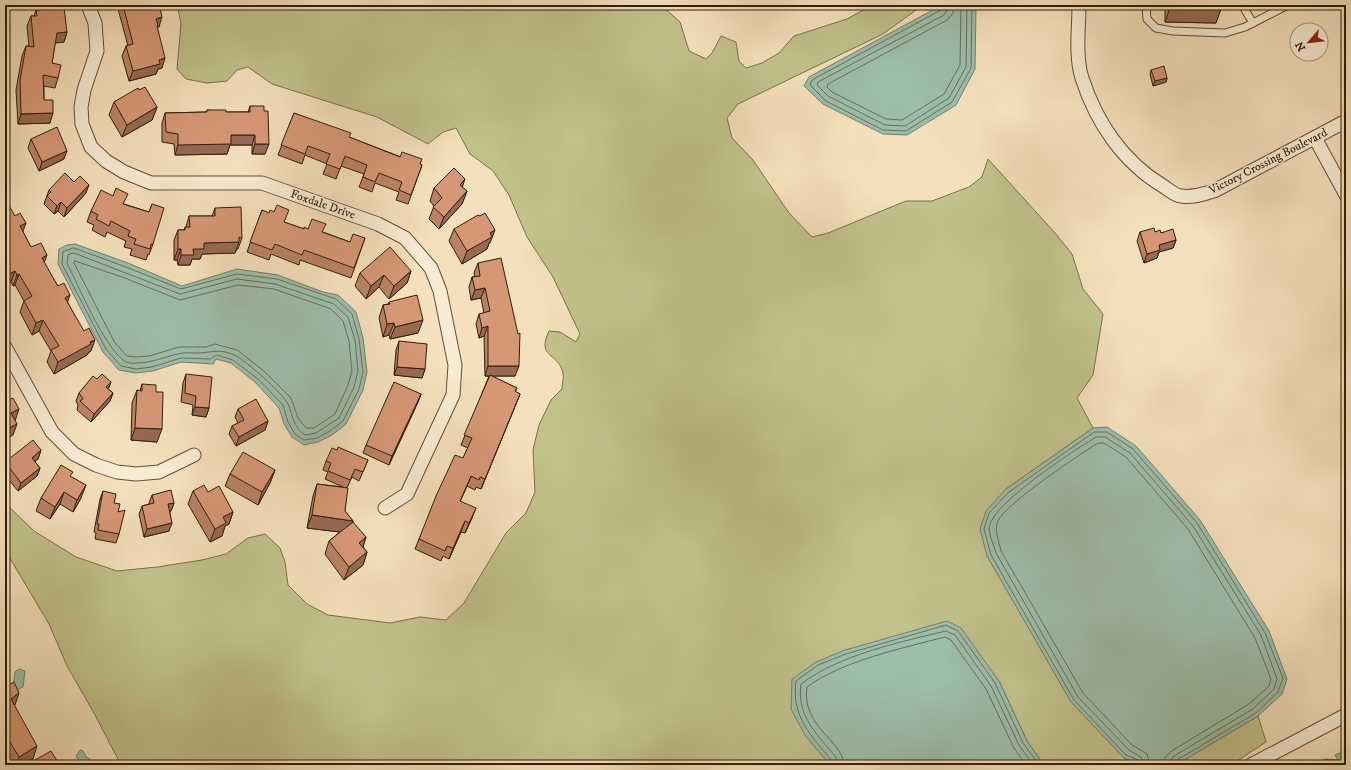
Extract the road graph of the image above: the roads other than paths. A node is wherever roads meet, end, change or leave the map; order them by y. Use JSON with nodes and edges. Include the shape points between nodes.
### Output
{"nodes":[{"id":1,"x":88,"y":5,"type":"edge"},
{"id":2,"x":1079,"y":5,"type":"edge"},
{"id":3,"x":1146,"y":5,"type":"edge"},
{"id":4,"x":1242,"y":5,"type":"edge"},
{"id":5,"x":1288,"y":5,"type":"edge"},
{"id":6,"x":1253,"y":23,"type":"junction"},
{"id":7,"x":1346,"y":121,"type":"edge"},
{"id":8,"x":1315,"y":138,"type":"junction"},
{"id":9,"x":1346,"y":195,"type":"edge"},
{"id":10,"x":5,"y":347,"type":"edge"},
{"id":11,"x":194,"y":455,"type":"dead end"},
{"id":12,"x":385,"y":508,"type":"dead end"},
{"id":13,"x":1346,"y":715,"type":"edge"},
{"id":14,"x":1251,"y":765,"type":"edge"}],
"edges":[{"from":1,"to":12,"type":"street","name":"Foxdale Drive","via":[[95,23],[97,51],[84,90],[82,124],[91,147],[106,161],[151,183],[262,183],[378,224],[405,238],[431,268],[440,291],[455,365],[453,395],[407,494]]},
{"from":2,"to":8,"type":"street","name":"Victory Crossing Boulevard","via":[[1078,47],[1082,77],[1107,133],[1128,159],[1157,183],[1179,196],[1197,196],[1214,191]]},
{"from":3,"to":6,"type":"lane","via":[[1147,20],[1156,28],[1173,31],[1225,33]]},
{"from":4,"to":6,"type":"lane"},
{"from":5,"to":6,"type":"lane"},
{"from":7,"to":8,"type":"street","name":"Victory Crossing Boulevard"},
{"from":8,"to":9,"type":"street"},
{"from":10,"to":11,"type":"street","via":[[52,432],[74,454],[117,472],[136,474],[159,472]]},
{"from":13,"to":14,"type":"street"}]}
